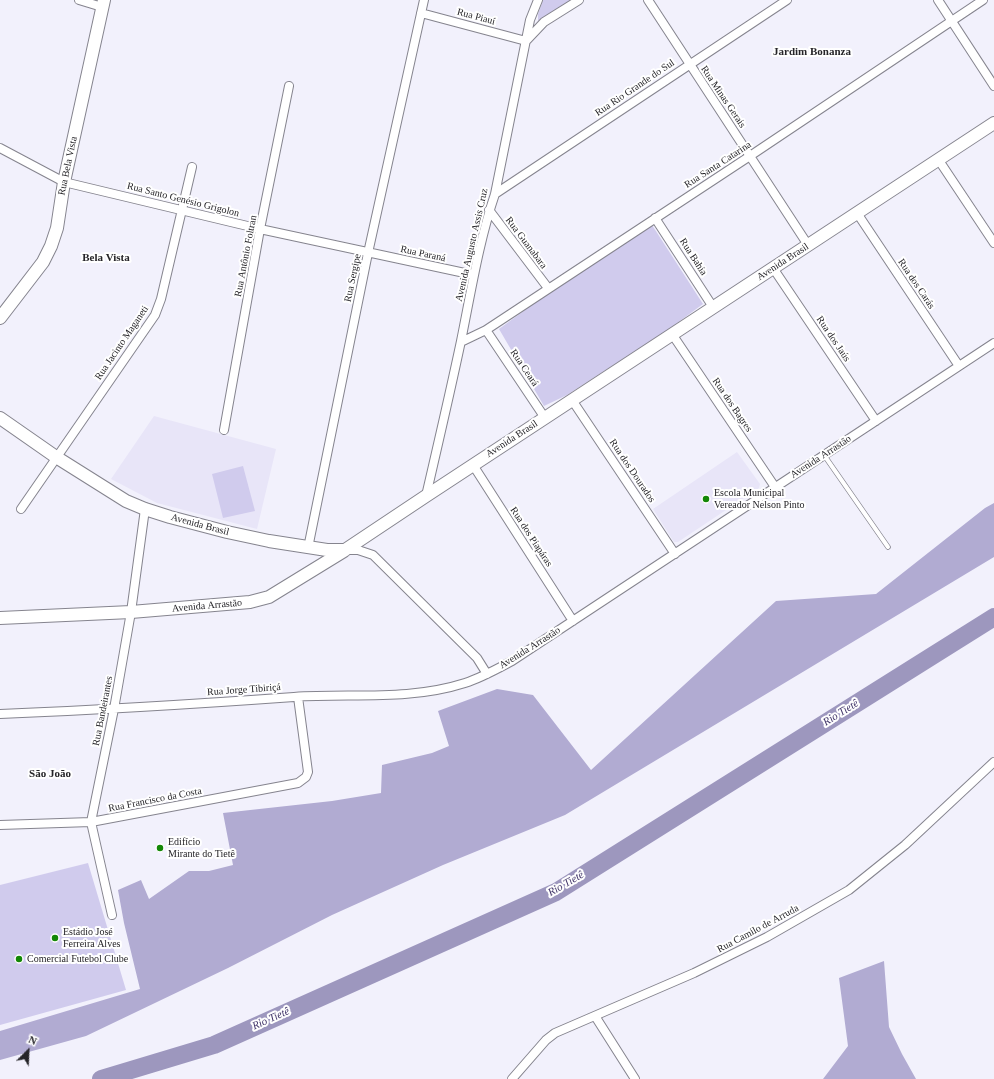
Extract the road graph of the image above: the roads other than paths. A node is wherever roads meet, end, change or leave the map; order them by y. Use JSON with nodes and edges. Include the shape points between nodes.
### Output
{"nodes":[{"id":1,"x":79,"y":0,"type":"edge"},
{"id":2,"x":424,"y":0,"type":"edge"},
{"id":3,"x":538,"y":0,"type":"edge"},
{"id":4,"x":579,"y":0,"type":"edge"},
{"id":5,"x":648,"y":0,"type":"edge"},
{"id":6,"x":787,"y":0,"type":"edge"},
{"id":7,"x":938,"y":0,"type":"edge"},
{"id":8,"x":983,"y":0,"type":"edge"},
{"id":9,"x":103,"y":4,"type":"edge"},
{"id":10,"x":421,"y":13,"type":"junction"},
{"id":11,"x":951,"y":21,"type":"junction"},
{"id":12,"x":526,"y":41,"type":"junction"},
{"id":13,"x":689,"y":64,"type":"junction"},
{"id":14,"x":289,"y":86,"type":"dead end"},
{"id":15,"x":994,"y":86,"type":"edge"},
{"id":16,"x":994,"y":123,"type":"edge"},
{"id":17,"x":0,"y":148,"type":"edge"},
{"id":18,"x":750,"y":156,"type":"junction"},
{"id":19,"x":938,"y":159,"type":"junction"},
{"id":20,"x":192,"y":167,"type":"dead end"},
{"id":21,"x":64,"y":182,"type":"junction"},
{"id":22,"x":495,"y":194,"type":"junction"},
{"id":23,"x":489,"y":210,"type":"junction"},
{"id":24,"x":182,"y":211,"type":"junction"},
{"id":25,"x":857,"y":213,"type":"junction"},
{"id":26,"x":655,"y":218,"type":"junction"},
{"id":27,"x":260,"y":230,"type":"junction"},
{"id":28,"x":994,"y":243,"type":"edge"},
{"id":29,"x":808,"y":245,"type":"junction"},
{"id":30,"x":368,"y":253,"type":"junction"},
{"id":31,"x":773,"y":268,"type":"junction"},
{"id":32,"x":474,"y":275,"type":"junction"},
{"id":33,"x":548,"y":288,"type":"junction"},
{"id":34,"x":713,"y":307,"type":"junction"},
{"id":35,"x":0,"y":318,"type":"edge"},
{"id":36,"x":486,"y":330,"type":"junction"},
{"id":37,"x":672,"y":334,"type":"junction"},
{"id":38,"x":461,"y":342,"type":"junction"},
{"id":39,"x":994,"y":343,"type":"edge"},
{"id":40,"x":959,"y":366,"type":"junction"},
{"id":41,"x":572,"y":400,"type":"junction"},
{"id":42,"x":0,"y":418,"type":"edge"},
{"id":43,"x":545,"y":418,"type":"junction"},
{"id":44,"x":876,"y":421,"type":"junction"},
{"id":45,"x":224,"y":430,"type":"dead end"},
{"id":46,"x":824,"y":455,"type":"junction"},
{"id":47,"x":56,"y":458,"type":"junction"},
{"id":48,"x":473,"y":465,"type":"junction"},
{"id":49,"x":775,"y":487,"type":"junction"},
{"id":50,"x":426,"y":496,"type":"junction"},
{"id":51,"x":21,"y":509,"type":"dead end"},
{"id":52,"x":145,"y":509,"type":"junction"},
{"id":53,"x":888,"y":547,"type":"dead end"},
{"id":54,"x":308,"y":548,"type":"junction"},
{"id":55,"x":345,"y":550,"type":"junction"},
{"id":56,"x":675,"y":554,"type":"junction"},
{"id":57,"x":131,"y":612,"type":"junction"},
{"id":58,"x":0,"y":618,"type":"edge"},
{"id":59,"x":573,"y":621,"type":"junction"},
{"id":60,"x":487,"y":674,"type":"junction"},
{"id":61,"x":298,"y":697,"type":"junction"},
{"id":62,"x":114,"y":709,"type":"junction"},
{"id":63,"x":0,"y":714,"type":"edge"},
{"id":64,"x":994,"y":762,"type":"edge"},
{"id":65,"x":91,"y":822,"type":"junction"},
{"id":66,"x":0,"y":825,"type":"edge"},
{"id":67,"x":112,"y":915,"type":"dead end"},
{"id":68,"x":595,"y":1016,"type":"junction"},
{"id":69,"x":512,"y":1079,"type":"edge"},
{"id":70,"x":635,"y":1079,"type":"edge"}],
"edges":[{"from":1,"to":9,"type":"street"},
{"from":2,"to":10,"type":"street","name":"Rua Sergipe"},
{"from":3,"to":12,"type":"street","name":"Avenida Augusto Assis Cruz","via":[[530,20]]},
{"from":4,"to":12,"type":"street","via":[[544,22]]},
{"from":5,"to":13,"type":"street","name":"Rua Minas Gerais"},
{"from":6,"to":13,"type":"street","name":"Rua Rio Grande do Sul"},
{"from":7,"to":11,"type":"street"},
{"from":8,"to":11,"type":"street","name":"Rua Santa Catarina"},
{"from":9,"to":21,"type":"street","name":"Rua Bela Vista"},
{"from":10,"to":12,"type":"street","name":"Rua Piauí"},
{"from":10,"to":30,"type":"street","name":"Rua Sergipe"},
{"from":11,"to":15,"type":"street"},
{"from":11,"to":18,"type":"street","name":"Rua Santa Catarina"},
{"from":12,"to":22,"type":"street","name":"Avenida Augusto Assis Cruz"},
{"from":13,"to":18,"type":"street","name":"Rua Minas Gerais"},
{"from":13,"to":22,"type":"street","name":"Rua Rio Grande do Sul"},
{"from":14,"to":27,"type":"street","name":"Rua Antônio Foltran"},
{"from":16,"to":19,"type":"street","name":"Avenida Brasil"},
{"from":17,"to":21,"type":"street","name":"Rua Santo Genésio Grigolon"},
{"from":18,"to":26,"type":"street","name":"Rua Santa Catarina"},
{"from":18,"to":29,"type":"street","name":"Rua Minas Gerais"},
{"from":19,"to":25,"type":"street","name":"Avenida Brasil"},
{"from":19,"to":28,"type":"street"},
{"from":20,"to":24,"type":"street","name":"Rua Jacinto Maganeti"},
{"from":21,"to":24,"type":"street","name":"Rua Santo Genésio Grigolon"},
{"from":21,"to":35,"type":"street","name":"Rua Bela Vista","via":[[51,246],[43,262]]},
{"from":22,"to":23,"type":"street","name":"Avenida Augusto Assis Cruz"},
{"from":23,"to":32,"type":"street","name":"Avenida Augusto Assis Cruz"},
{"from":23,"to":33,"type":"street","name":"Rua Guanabara"},
{"from":24,"to":27,"type":"street","name":"Rua Santo Genésio Grigolon"},
{"from":24,"to":47,"type":"street","name":"Rua Jacinto Maganeti","via":[[161,299],[155,314]]},
{"from":25,"to":29,"type":"street","name":"Avenida Brasil"},
{"from":25,"to":40,"type":"street","name":"Rua dos Carás"},
{"from":26,"to":33,"type":"street","name":"Rua Santa Catarina"},
{"from":26,"to":34,"type":"street","name":"Rua Bahia"},
{"from":27,"to":30,"type":"street","name":"Rua Santo Genésio Grigolon"},
{"from":27,"to":45,"type":"street","name":"Rua Antônio Foltran"},
{"from":29,"to":31,"type":"street","name":"Avenida Brasil"},
{"from":30,"to":32,"type":"street","name":"Rua Paraná"},
{"from":30,"to":54,"type":"street","name":"Rua Sergipe"},
{"from":31,"to":34,"type":"street","name":"Avenida Brasil"},
{"from":31,"to":44,"type":"street","name":"Rua dos Jaús"},
{"from":32,"to":38,"type":"street","name":"Avenida Augusto Assis Cruz"},
{"from":33,"to":36,"type":"street","name":"Rua Santa Catarina"},
{"from":34,"to":37,"type":"street","name":"Avenida Brasil"},
{"from":36,"to":38,"type":"street","name":"Rua Santa Catarina"},
{"from":36,"to":43,"type":"street","name":"Rua Ceará"},
{"from":37,"to":41,"type":"street","name":"Avenida Brasil"},
{"from":37,"to":49,"type":"street","name":"Rua dos Bagres"},
{"from":38,"to":50,"type":"street","name":"Avenida Augusto Assis Cruz"},
{"from":39,"to":40,"type":"street","name":"Avenida Arrastão"},
{"from":40,"to":44,"type":"street","name":"Avenida Arrastão"},
{"from":41,"to":43,"type":"street","name":"Avenida Brasil"},
{"from":41,"to":56,"type":"street","name":"Rua dos Dourados"},
{"from":42,"to":47,"type":"street","name":"Avenida Brasil"},
{"from":43,"to":48,"type":"street","name":"Avenida Brasil"},
{"from":44,"to":46,"type":"street","name":"Avenida Arrastão"},
{"from":46,"to":49,"type":"street","name":"Avenida Arrastão"},
{"from":46,"to":53,"type":"lane"},
{"from":47,"to":51,"type":"street","name":"Rua Jacinto Maganeti"},
{"from":47,"to":52,"type":"street","name":"Avenida Brasil","via":[[109,492]]},
{"from":48,"to":50,"type":"street","name":"Avenida Brasil"},
{"from":48,"to":59,"type":"street","name":"Rua dos Piapáras"},
{"from":49,"to":56,"type":"street","name":"Avenida Arrastão"},
{"from":50,"to":55,"type":"street","name":"Avenida Brasil"},
{"from":52,"to":54,"type":"street","name":"Avenida Brasil","via":[[227,532]]},
{"from":52,"to":57,"type":"street","name":"Rua Bandeirantes"},
{"from":54,"to":55,"type":"street","name":"Avenida Brasil"},
{"from":55,"to":57,"type":"street","name":"Avenida Arrastão","via":[[269,597],[250,602]]},
{"from":55,"to":60,"type":"street","via":[[358,550],[373,555],[477,658]]},
{"from":56,"to":59,"type":"street","name":"Avenida Arrastão"},
{"from":57,"to":58,"type":"street","name":"Avenida Arrastão"},
{"from":57,"to":62,"type":"street","name":"Rua Bandeirantes"},
{"from":59,"to":60,"type":"street","name":"Avenida Arrastão","via":[[512,661]]},
{"from":60,"to":61,"type":"street","name":"Rua Jorge Tibiriçá","via":[[466,683],[406,695]]},
{"from":61,"to":62,"type":"street","name":"Rua Jorge Tibiriçá"},
{"from":61,"to":65,"type":"street","name":"Rua Francisco da Costa","via":[[308,772],[303,780]]},
{"from":62,"to":63,"type":"street","name":"Rua Jorge Tibiriçá"},
{"from":62,"to":65,"type":"street","name":"Rua Bandeirantes"},
{"from":64,"to":68,"type":"street","name":"Rua Camilo de Arruda","via":[[905,845],[850,890],[767,937],[694,974]]},
{"from":65,"to":66,"type":"street","name":"Rua Francisco da Costa"},
{"from":65,"to":67,"type":"street","name":"Rua Bandeirantes"},
{"from":68,"to":69,"type":"street","name":"Rua Camilo de Arruda","via":[[555,1033]]},
{"from":68,"to":70,"type":"street"}]}
